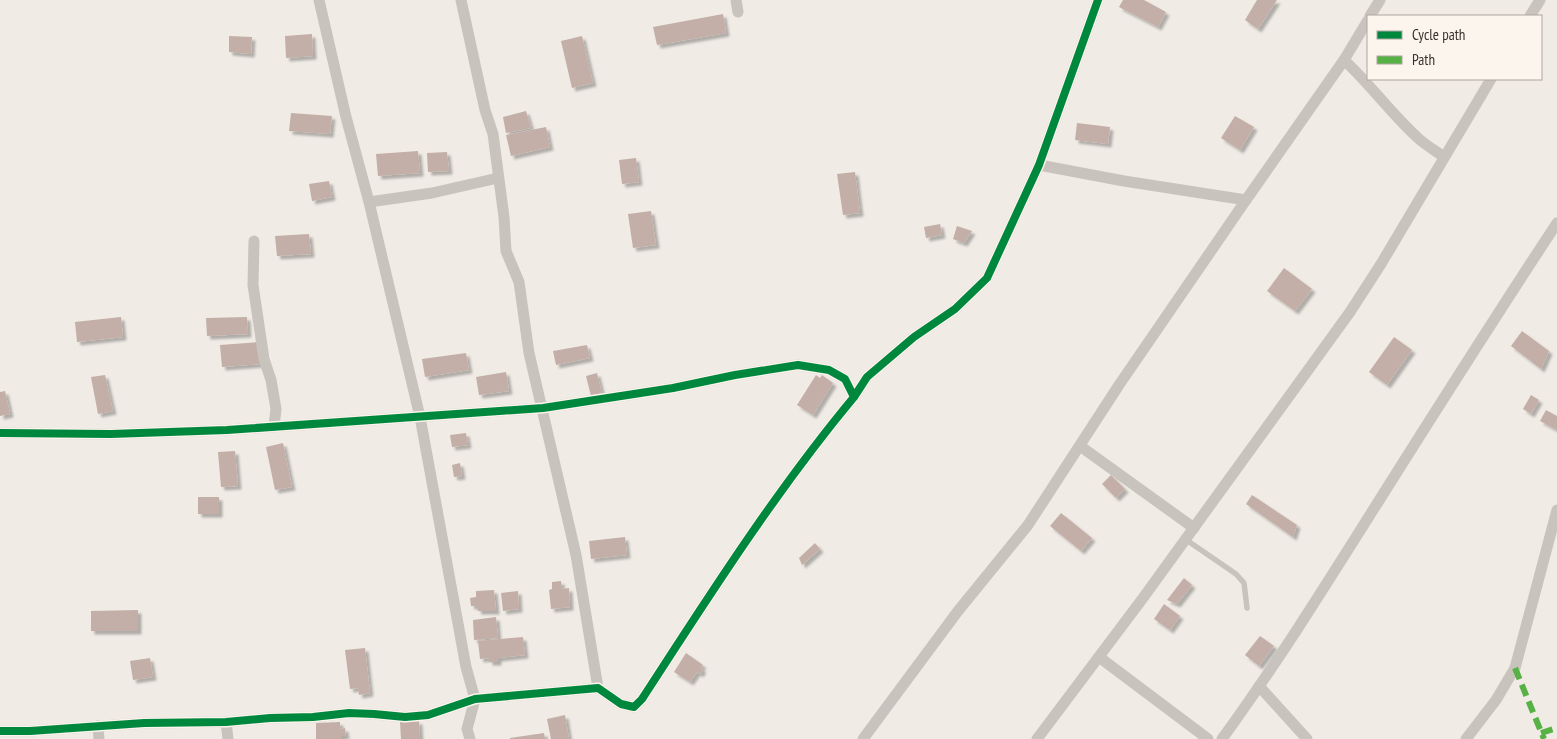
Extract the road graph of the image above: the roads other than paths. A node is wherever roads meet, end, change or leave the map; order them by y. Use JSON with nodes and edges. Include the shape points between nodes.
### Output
{"nodes":[{"id":1,"x":319,"y":0,"type":"edge"},
{"id":2,"x":461,"y":0,"type":"edge"},
{"id":3,"x":736,"y":0,"type":"edge"},
{"id":4,"x":1098,"y":0,"type":"edge"},
{"id":5,"x":1380,"y":0,"type":"edge"},
{"id":6,"x":1540,"y":0,"type":"edge"},
{"id":7,"x":738,"y":12,"type":"dead end"},
{"id":8,"x":1371,"y":15,"type":"edge"},
{"id":9,"x":1531,"y":15,"type":"edge"},
{"id":10,"x":1367,"y":22,"type":"edge"},
{"id":11,"x":1344,"y":60,"type":"junction"},
{"id":12,"x":1490,"y":80,"type":"edge"},
{"id":13,"x":1444,"y":157,"type":"junction"},
{"id":14,"x":1039,"y":165,"type":"junction"},
{"id":15,"x":498,"y":178,"type":"junction"},
{"id":16,"x":1246,"y":200,"type":"junction"},
{"id":17,"x":369,"y":202,"type":"junction"},
{"id":18,"x":1557,"y":223,"type":"edge"},
{"id":19,"x":254,"y":241,"type":"dead end"},
{"id":20,"x":854,"y":397,"type":"junction"},
{"id":21,"x":543,"y":408,"type":"junction"},
{"id":22,"x":420,"y":417,"type":"junction"},
{"id":23,"x":274,"y":426,"type":"junction"},
{"id":24,"x":0,"y":433,"type":"edge"},
{"id":25,"x":1080,"y":446,"type":"junction"},
{"id":26,"x":1557,"y":510,"type":"edge"},
{"id":27,"x":1194,"y":528,"type":"junction"},
{"id":28,"x":1185,"y":539,"type":"junction"},
{"id":29,"x":1247,"y":608,"type":"dead end"},
{"id":30,"x":1099,"y":657,"type":"junction"},
{"id":31,"x":1259,"y":686,"type":"junction"},
{"id":32,"x":598,"y":688,"type":"junction"},
{"id":33,"x":475,"y":699,"type":"junction"},
{"id":34,"x":226,"y":722,"type":"junction"},
{"id":35,"x":98,"y":726,"type":"junction"},
{"id":36,"x":0,"y":731,"type":"edge"},
{"id":37,"x":99,"y":739,"type":"edge"},
{"id":38,"x":228,"y":739,"type":"edge"},
{"id":39,"x":470,"y":739,"type":"edge"},
{"id":40,"x":863,"y":739,"type":"edge"},
{"id":41,"x":1037,"y":739,"type":"edge"},
{"id":42,"x":1208,"y":739,"type":"edge"},
{"id":43,"x":1222,"y":739,"type":"edge"},
{"id":44,"x":1307,"y":739,"type":"edge"},
{"id":45,"x":1466,"y":739,"type":"edge"}],
"edges":[{"from":1,"to":17,"type":"street"},
{"from":2,"to":15,"type":"street","via":[[493,134]]},
{"from":3,"to":7,"type":"street"},
{"from":4,"to":14,"type":"street"},
{"from":5,"to":8,"type":"street"},
{"from":6,"to":9,"type":"street"},
{"from":10,"to":11,"type":"street"},
{"from":11,"to":13,"type":"street","via":[[1401,121]]},
{"from":11,"to":16,"type":"street"},
{"from":12,"to":13,"type":"street"},
{"from":13,"to":27,"type":"street","via":[[1350,312]]},
{"from":14,"to":16,"type":"street"},
{"from":14,"to":20,"type":"street","via":[[985,281],[955,309],[914,337],[867,377]]},
{"from":15,"to":17,"type":"street","via":[[432,193]]},
{"from":15,"to":21,"type":"street","via":[[506,251],[519,282],[529,353]]},
{"from":16,"to":25,"type":"street"},
{"from":17,"to":22,"type":"street"},
{"from":18,"to":31,"type":"street"},
{"from":19,"to":23,"type":"street","via":[[253,285],[264,359],[276,409]]},
{"from":20,"to":21,"type":"street","via":[[845,379],[829,370],[798,365]]},
{"from":20,"to":32,"type":"street","via":[[747,539],[642,699],[634,707],[621,704]]},
{"from":21,"to":22,"type":"street"},
{"from":21,"to":32,"type":"street","via":[[576,555]]},
{"from":22,"to":23,"type":"street"},
{"from":22,"to":33,"type":"street","via":[[466,667]]},
{"from":23,"to":24,"type":"street","via":[[111,434]]},
{"from":25,"to":27,"type":"street"},
{"from":25,"to":40,"type":"street","via":[[1028,525],[958,611]]},
{"from":26,"to":45,"type":"street","via":[[1515,668],[1496,700]]},
{"from":27,"to":28,"type":"street"},
{"from":28,"to":29,"type":"lane","via":[[1240,578],[1244,583]]},
{"from":28,"to":30,"type":"street"},
{"from":30,"to":41,"type":"street"},
{"from":30,"to":42,"type":"street"},
{"from":31,"to":43,"type":"street"},
{"from":31,"to":44,"type":"street"},
{"from":32,"to":33,"type":"street"},
{"from":33,"to":34,"type":"street","via":[[428,715],[405,717],[349,713]]},
{"from":33,"to":39,"type":"street","via":[[467,729]]},
{"from":34,"to":35,"type":"street"},
{"from":34,"to":38,"type":"street"},
{"from":35,"to":36,"type":"street"},
{"from":35,"to":37,"type":"street"}]}
